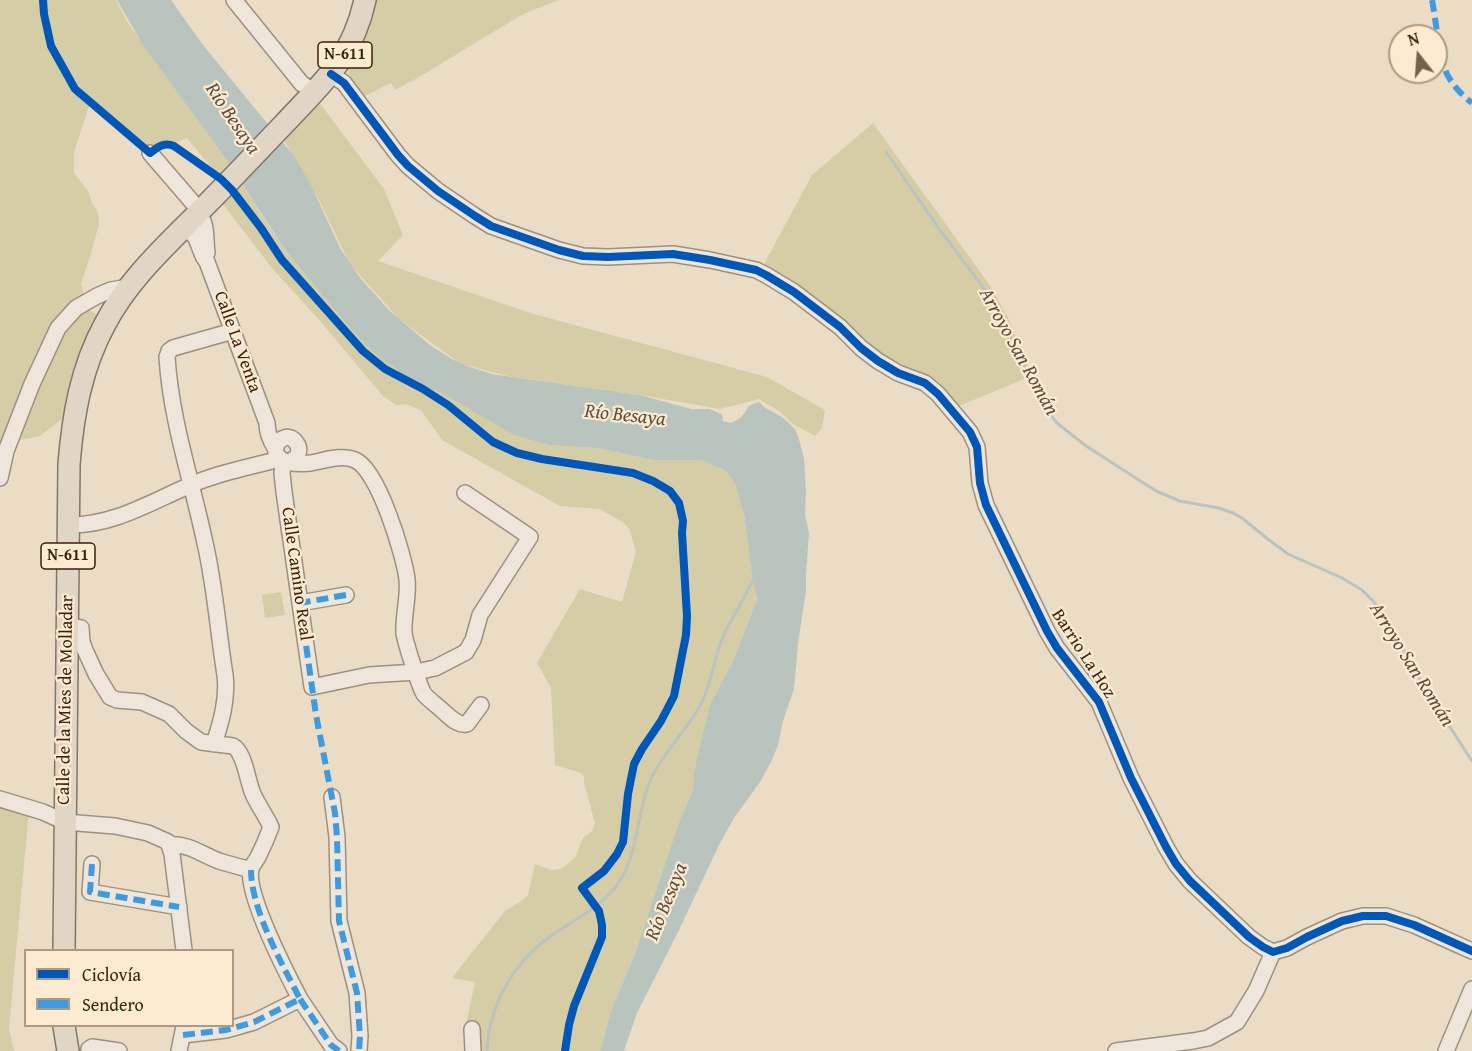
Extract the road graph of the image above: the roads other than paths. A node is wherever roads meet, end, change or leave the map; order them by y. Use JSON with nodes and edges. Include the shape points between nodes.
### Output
{"nodes":[{"id":1,"x":234,"y":0,"type":"edge"},
{"id":2,"x":365,"y":0,"type":"edge"},
{"id":3,"x":331,"y":74,"type":"junction"},
{"id":4,"x":311,"y":95,"type":"junction"},
{"id":5,"x":150,"y":153,"type":"dead end"},
{"id":6,"x":197,"y":214,"type":"junction"},
{"id":7,"x":128,"y":287,"type":"junction"},
{"id":8,"x":233,"y":331,"type":"junction"},
{"id":9,"x":288,"y":455,"type":"junction"},
{"id":10,"x":0,"y":478,"type":"edge"},
{"id":11,"x":191,"y":485,"type":"junction"},
{"id":12,"x":465,"y":493,"type":"dead end"},
{"id":13,"x":68,"y":525,"type":"junction"},
{"id":14,"x":346,"y":595,"type":"dead end"},
{"id":15,"x":300,"y":603,"type":"junction"},
{"id":16,"x":68,"y":626,"type":"junction"},
{"id":17,"x":416,"y":672,"type":"junction"},
{"id":18,"x":481,"y":705,"type":"dead end"},
{"id":19,"x":214,"y":744,"type":"junction"},
{"id":20,"x":332,"y":797,"type":"dead end"},
{"id":21,"x":0,"y":799,"type":"edge"},
{"id":22,"x":65,"y":822,"type":"junction"},
{"id":23,"x":170,"y":845,"type":"junction"},
{"id":24,"x":92,"y":864,"type":"dead end"},
{"id":25,"x":251,"y":870,"type":"junction"},
{"id":26,"x":179,"y":908,"type":"junction"},
{"id":27,"x":64,"y":949,"type":"edge"},
{"id":28,"x":184,"y":949,"type":"edge"},
{"id":29,"x":1472,"y":951,"type":"edge"},
{"id":30,"x":1273,"y":952,"type":"junction"},
{"id":31,"x":1472,"y":989,"type":"edge"},
{"id":32,"x":300,"y":999,"type":"junction"},
{"id":33,"x":64,"y":1027,"type":"edge"},
{"id":34,"x":472,"y":1029,"type":"dead end"},
{"id":35,"x":183,"y":1030,"type":"edge"},
{"id":36,"x":68,"y":1051,"type":"edge"},
{"id":37,"x":89,"y":1051,"type":"edge"},
{"id":38,"x":119,"y":1051,"type":"edge"},
{"id":39,"x":179,"y":1051,"type":"edge"},
{"id":40,"x":339,"y":1051,"type":"edge"},
{"id":41,"x":359,"y":1051,"type":"edge"},
{"id":42,"x":473,"y":1051,"type":"edge"},
{"id":43,"x":1116,"y":1051,"type":"edge"},
{"id":44,"x":1446,"y":1051,"type":"edge"}],
"edges":[{"from":1,"to":4,"type":"street"},
{"from":2,"to":3,"type":"highway","number":"N-611","via":[[352,41]]},
{"from":3,"to":4,"type":"highway","number":"N-611"},
{"from":3,"to":30,"type":"street","name":"Barrio La Hoz","via":[[344,83],[408,166],[488,224],[583,256],[673,254],[756,270],[829,317],[878,361],[933,388],[970,432],[977,447],[986,505],[1034,606],[1057,648],[1099,702],[1131,778],[1176,864],[1249,937]]},
{"from":4,"to":6,"type":"highway","number":"N-611"},
{"from":5,"to":6,"type":"street"},
{"from":6,"to":7,"type":"highway","name":"Calle de la Mies de Molladar","number":"N-611"},
{"from":6,"to":8,"type":"street","name":"Calle La Venta","via":[[203,218],[207,262]]},
{"from":7,"to":10,"type":"street","via":[[111,290],[76,308],[58,328],[24,403]]},
{"from":7,"to":13,"type":"highway","name":"Calle de la Mies de Molladar","number":"N-611","via":[[99,337],[78,395],[70,455]]},
{"from":8,"to":9,"type":"street","name":"Calle La Venta","via":[[267,423]]},
{"from":8,"to":11,"type":"street","via":[[178,346],[167,355],[178,432]]},
{"from":9,"to":11,"type":"street"},
{"from":9,"to":15,"type":"street","name":"Calle Camino Real","via":[[282,477]]},
{"from":9,"to":17,"type":"street","via":[[356,460],[367,471],[388,509],[405,568],[408,600],[404,633]]},
{"from":11,"to":13,"type":"street","via":[[123,515]]},
{"from":11,"to":19,"type":"street","via":[[210,568],[226,682]]},
{"from":12,"to":17,"type":"street","via":[[530,537],[480,615],[466,652],[435,668]]},
{"from":13,"to":16,"type":"highway","name":"Calle de la Mies de Molladar","number":"N-611"},
{"from":14,"to":15,"type":"street"},
{"from":15,"to":17,"type":"street","name":"Calle Camino Real","via":[[312,687],[369,675]]},
{"from":16,"to":19,"type":"street","via":[[81,628],[81,642],[110,697],[150,705],[171,715],[196,739]]},
{"from":16,"to":22,"type":"highway","name":"Calle de la Mies de Molladar","number":"N-611"},
{"from":17,"to":18,"type":"street","via":[[422,692],[462,725]]},
{"from":19,"to":25,"type":"street","via":[[237,748],[252,793],[271,827]]},
{"from":20,"to":41,"type":"street","via":[[339,921],[357,993]]},
{"from":21,"to":22,"type":"street"},
{"from":22,"to":23,"type":"street","via":[[130,828]]},
{"from":22,"to":27,"type":"highway","name":"Calle de la Mies de Molladar","number":"N-611"},
{"from":23,"to":25,"type":"street"},
{"from":23,"to":26,"type":"street"},
{"from":24,"to":26,"type":"street","via":[[90,892]]},
{"from":25,"to":32,"type":"street","via":[[260,912]]},
{"from":26,"to":28,"type":"street"},
{"from":29,"to":30,"type":"street","via":[[1386,916],[1363,916],[1342,921]]},
{"from":30,"to":43,"type":"street","via":[[1237,1022],[1208,1038]]},
{"from":31,"to":44,"type":"street"},
{"from":32,"to":35,"type":"street","via":[[254,1022],[226,1030]]},
{"from":32,"to":40,"type":"street"},
{"from":33,"to":36,"type":"highway"},
{"from":34,"to":42,"type":"street"},
{"from":35,"to":39,"type":"street"},
{"from":37,"to":38,"type":"street","via":[[92,1047]]}]}
